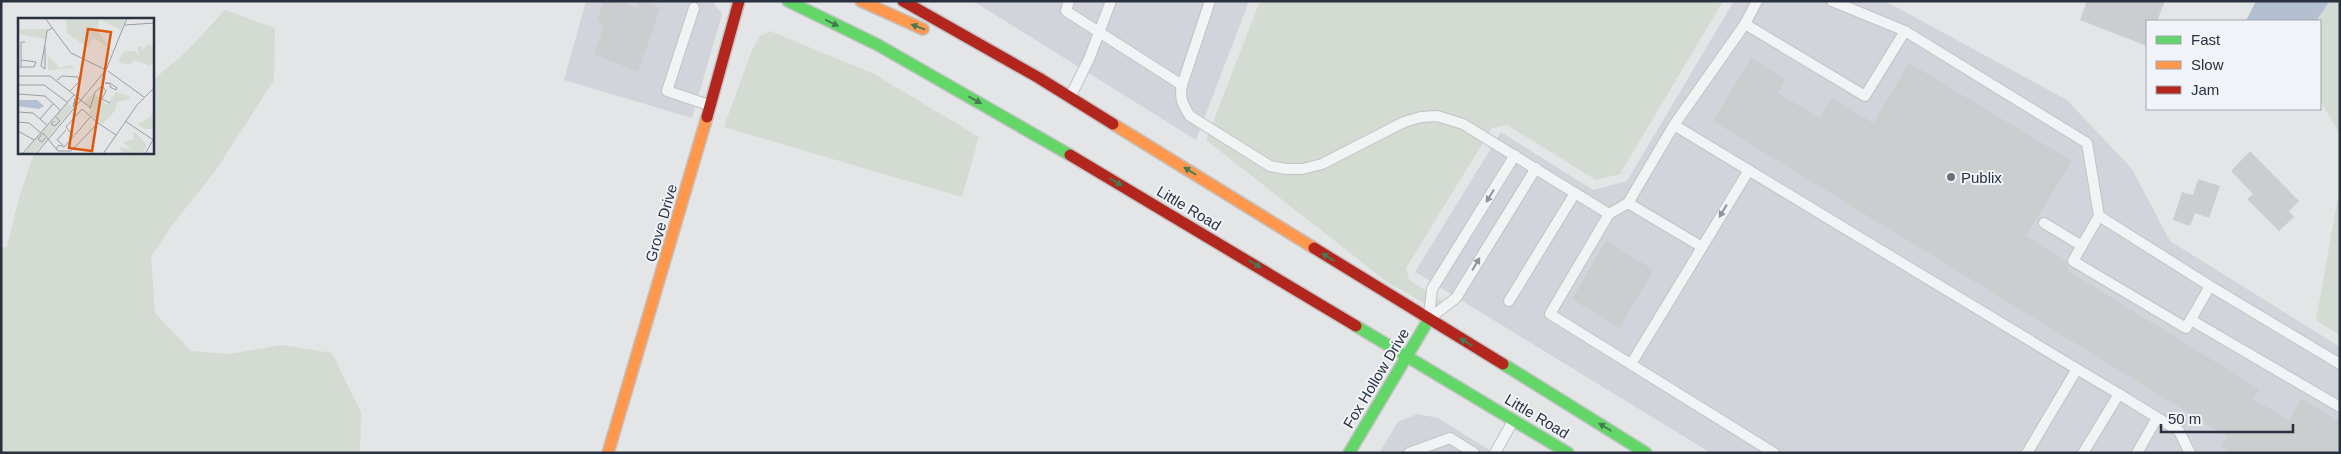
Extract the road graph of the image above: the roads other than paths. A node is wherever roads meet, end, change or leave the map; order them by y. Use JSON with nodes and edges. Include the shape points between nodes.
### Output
{"nodes":[{"id":1,"x":739,"y":1,"type":"edge"},
{"id":2,"x":788,"y":1,"type":"edge"},
{"id":3,"x":861,"y":1,"type":"edge"},
{"id":4,"x":902,"y":1,"type":"edge"},
{"id":5,"x":1069,"y":1,"type":"edge"},
{"id":6,"x":1111,"y":1,"type":"edge"},
{"id":7,"x":1210,"y":1,"type":"edge"},
{"id":8,"x":1756,"y":1,"type":"edge"},
{"id":9,"x":1832,"y":1,"type":"edge"},
{"id":10,"x":694,"y":8,"type":"dead end"},
{"id":11,"x":1745,"y":24,"type":"junction"},
{"id":12,"x":1905,"y":31,"type":"junction"},
{"id":13,"x":1100,"y":33,"type":"junction"},
{"id":14,"x":966,"y":37,"type":"junction"},
{"id":15,"x":1182,"y":85,"type":"junction"},
{"id":16,"x":1070,"y":98,"type":"junction"},
{"id":17,"x":710,"y":106,"type":"junction"},
{"id":18,"x":1674,"y":125,"type":"junction"},
{"id":19,"x":1515,"y":155,"type":"junction"},
{"id":20,"x":1536,"y":168,"type":"junction"},
{"id":21,"x":1749,"y":170,"type":"junction"},
{"id":22,"x":1575,"y":193,"type":"junction"},
{"id":23,"x":1628,"y":203,"type":"junction"},
{"id":24,"x":1609,"y":214,"type":"junction"},
{"id":25,"x":2099,"y":216,"type":"junction"},
{"id":26,"x":2044,"y":223,"type":"dead end"},
{"id":27,"x":2082,"y":246,"type":"junction"},
{"id":28,"x":1702,"y":247,"type":"junction"},
{"id":29,"x":2210,"y":286,"type":"junction"},
{"id":30,"x":1509,"y":301,"type":"dead end"},
{"id":31,"x":1429,"y":319,"type":"junction"},
{"id":32,"x":2191,"y":320,"type":"junction"},
{"id":33,"x":1409,"y":356,"type":"junction"},
{"id":34,"x":1631,"y":364,"type":"junction"},
{"id":35,"x":2340,"y":364,"type":"edge"},
{"id":36,"x":2077,"y":369,"type":"junction"},
{"id":37,"x":2119,"y":394,"type":"junction"},
{"id":38,"x":2340,"y":408,"type":"edge"},
{"id":39,"x":2158,"y":418,"type":"junction"},
{"id":40,"x":1514,"y":420,"type":"junction"},
{"id":41,"x":608,"y":453,"type":"edge"},
{"id":42,"x":1349,"y":453,"type":"edge"},
{"id":43,"x":1409,"y":453,"type":"edge"},
{"id":44,"x":1474,"y":453,"type":"edge"},
{"id":45,"x":1495,"y":453,"type":"edge"},
{"id":46,"x":1568,"y":453,"type":"edge"},
{"id":47,"x":1646,"y":453,"type":"edge"},
{"id":48,"x":1774,"y":453,"type":"edge"},
{"id":49,"x":2027,"y":453,"type":"edge"},
{"id":50,"x":2083,"y":453,"type":"edge"},
{"id":51,"x":2137,"y":453,"type":"edge"},
{"id":52,"x":2190,"y":453,"type":"edge"}],
"edges":[{"from":1,"to":17,"type":"main road","name":"Grove Drive"},
{"from":2,"to":33,"type":"main road","name":"Little Road","one_way":true,"via":[[878,45],[1023,127]]},
{"from":14,"to":3,"type":"main road","one_way":true,"via":[[928,31]]},
{"from":4,"to":14,"type":"main road","name":"Little Road"},
{"from":5,"to":13,"type":"lane","via":[[1066,11]]},
{"from":6,"to":13,"type":"lane"},
{"from":7,"to":15,"type":"lane"},
{"from":8,"to":11,"type":"lane"},
{"from":9,"to":12,"type":"lane"},
{"from":10,"to":17,"type":"lane","via":[[667,91]]},
{"from":11,"to":12,"type":"lane","via":[[1866,96]]},
{"from":11,"to":18,"type":"lane"},
{"from":12,"to":25,"type":"lane","via":[[2088,143]]},
{"from":13,"to":15,"type":"lane"},
{"from":13,"to":16,"type":"lane"},
{"from":14,"to":16,"type":"main road","name":"Little Road"},
{"from":15,"to":19,"type":"lane","via":[[1181,99],[1190,116],[1270,166],[1302,169],[1322,164],[1404,122],[1437,116],[1463,124]]},
{"from":31,"to":16,"type":"main road","name":"Little Road","one_way":true},
{"from":17,"to":41,"type":"main road","name":"Grove Drive"},
{"from":18,"to":21,"type":"lane"},
{"from":18,"to":23,"type":"lane"},
{"from":19,"to":20,"type":"lane"},
{"from":19,"to":31,"type":"lane","one_way":true,"via":[[1432,289]]},
{"from":20,"to":22,"type":"lane"},
{"from":31,"to":20,"type":"lane","one_way":true,"via":[[1456,298]]},
{"from":21,"to":28,"type":"lane","one_way":true},
{"from":21,"to":36,"type":"lane"},
{"from":22,"to":24,"type":"lane"},
{"from":22,"to":30,"type":"lane"},
{"from":23,"to":24,"type":"lane"},
{"from":23,"to":28,"type":"lane"},
{"from":24,"to":34,"type":"lane","via":[[1550,314]]},
{"from":25,"to":27,"type":"lane"},
{"from":25,"to":29,"type":"lane"},
{"from":26,"to":27,"type":"lane"},
{"from":27,"to":32,"type":"lane","via":[[2073,261],[2186,328]]},
{"from":28,"to":34,"type":"lane"},
{"from":29,"to":32,"type":"lane"},
{"from":29,"to":35,"type":"lane"},
{"from":31,"to":33,"type":"main road","name":"Fox Hollow Drive"},
{"from":47,"to":31,"type":"main road","name":"Little Road","one_way":true},
{"from":32,"to":38,"type":"lane"},
{"from":33,"to":40,"type":"main road","name":"Little Road"},
{"from":33,"to":42,"type":"main road","name":"Fox Hollow Drive"},
{"from":34,"to":48,"type":"lane"},
{"from":36,"to":37,"type":"lane"},
{"from":36,"to":49,"type":"lane"},
{"from":37,"to":39,"type":"lane"},
{"from":37,"to":50,"type":"lane"},
{"from":39,"to":51,"type":"lane"},
{"from":39,"to":52,"type":"lane","via":[[2179,431]]},
{"from":40,"to":45,"type":"lane"},
{"from":40,"to":46,"type":"main road","name":"Little Road"},
{"from":43,"to":44,"type":"lane","via":[[1450,438]]}]}
